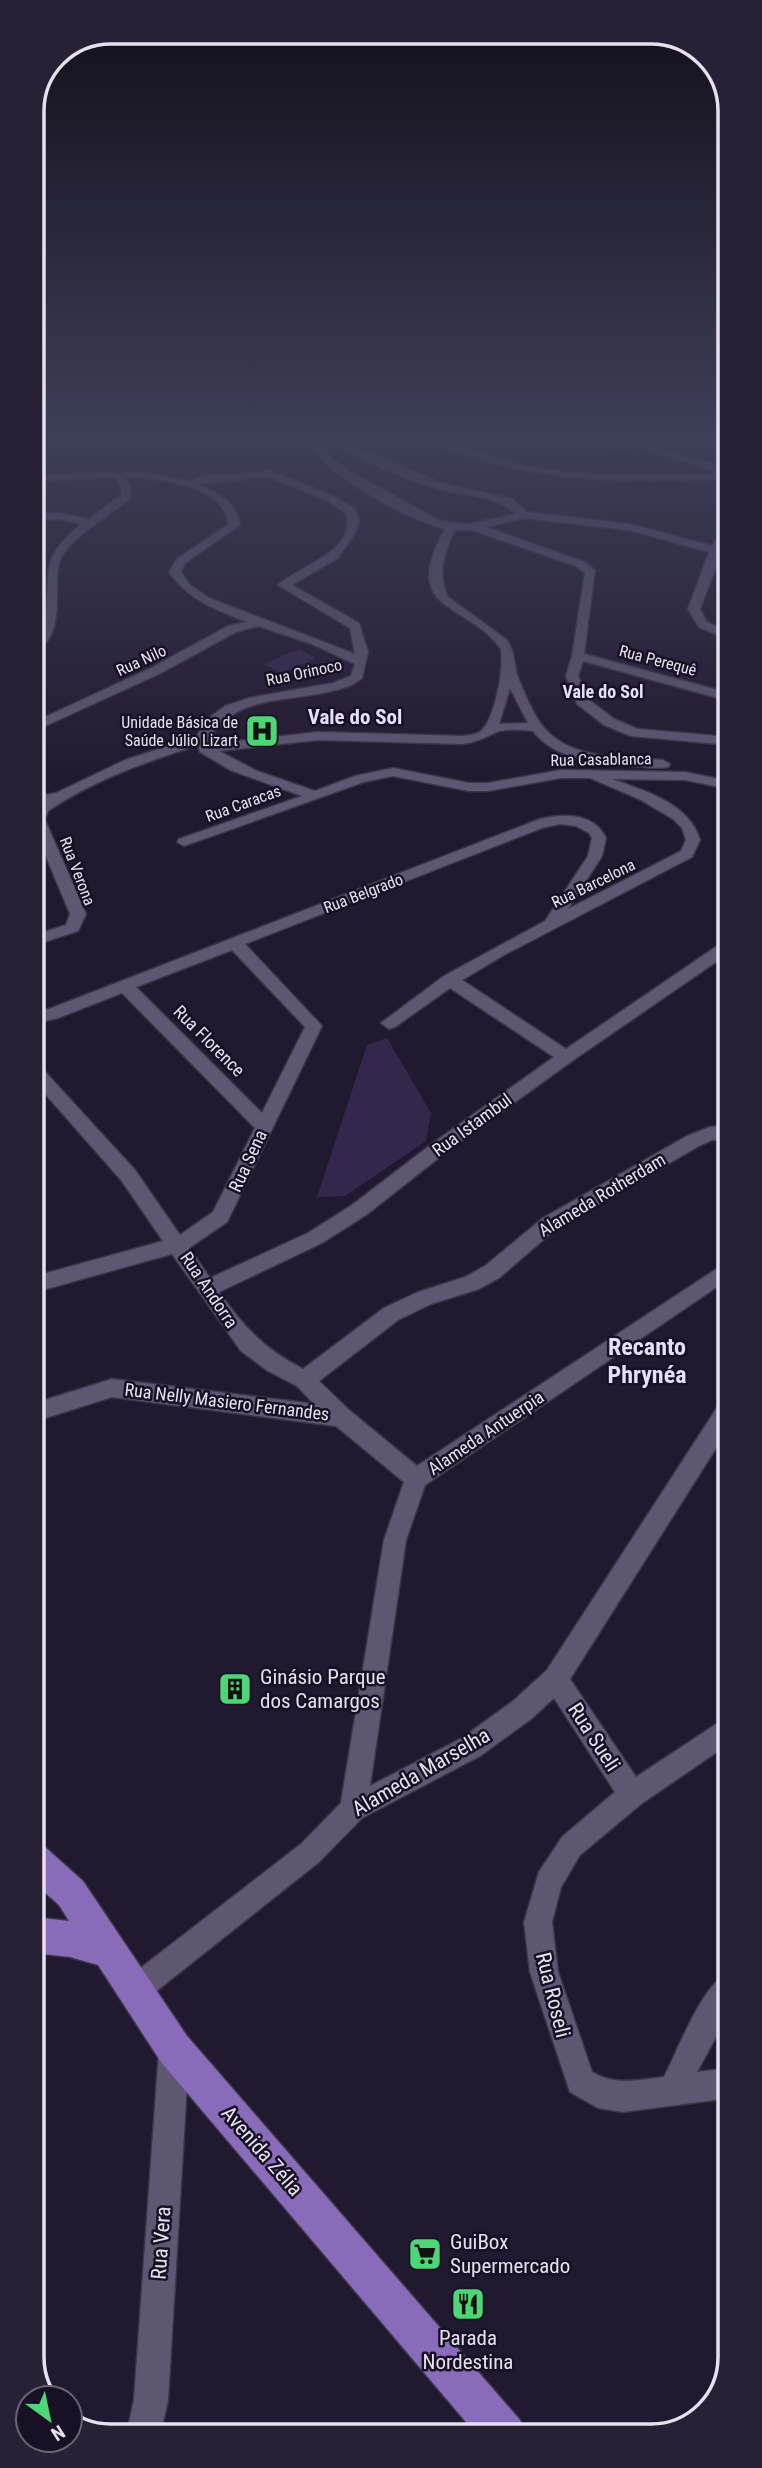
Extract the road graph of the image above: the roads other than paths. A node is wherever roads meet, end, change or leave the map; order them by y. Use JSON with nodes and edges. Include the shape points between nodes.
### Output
{"nodes":[{"id":1,"x":59,"y":552,"type":"edge"},
{"id":2,"x":194,"y":552,"type":"edge"},
{"id":3,"x":337,"y":552,"type":"edge"},
{"id":4,"x":440,"y":552,"type":"edge"},
{"id":5,"x":546,"y":552,"type":"edge"},
{"id":6,"x":714,"y":552,"type":"edge"},
{"id":7,"x":224,"y":610,"type":"junction"},
{"id":8,"x":262,"y":621,"type":"junction"},
{"id":9,"x":233,"y":629,"type":"junction"},
{"id":10,"x":718,"y":631,"type":"edge"},
{"id":11,"x":44,"y":636,"type":"edge"},
{"id":12,"x":360,"y":642,"type":"junction"},
{"id":13,"x":340,"y":650,"type":"junction"},
{"id":14,"x":578,"y":656,"type":"junction"},
{"id":15,"x":361,"y":662,"type":"junction"},
{"id":16,"x":507,"y":668,"type":"junction"},
{"id":17,"x":682,"y":682,"type":"junction"},
{"id":18,"x":718,"y":684,"type":"edge"},
{"id":19,"x":298,"y":693,"type":"junction"},
{"id":20,"x":718,"y":693,"type":"edge"},
{"id":21,"x":44,"y":722,"type":"edge"},
{"id":22,"x":538,"y":727,"type":"junction"},
{"id":23,"x":490,"y":730,"type":"junction"},
{"id":24,"x":718,"y":740,"type":"edge"},
{"id":25,"x":203,"y":745,"type":"junction"},
{"id":26,"x":685,"y":772,"type":"junction"},
{"id":27,"x":588,"y":774,"type":"junction"},
{"id":28,"x":718,"y":774,"type":"edge"},
{"id":29,"x":718,"y":782,"type":"edge"},
{"id":30,"x":60,"y":796,"type":"junction"},
{"id":31,"x":314,"y":796,"type":"junction"},
{"id":32,"x":44,"y":799,"type":"edge"},
{"id":33,"x":44,"y":807,"type":"edge"},
{"id":34,"x":44,"y":837,"type":"edge"},
{"id":35,"x":184,"y":842,"type":"dead end"},
{"id":36,"x":552,"y":922,"type":"junction"},
{"id":37,"x":44,"y":937,"type":"edge"},
{"id":38,"x":235,"y":943,"type":"junction"},
{"id":39,"x":718,"y":954,"type":"edge"},
{"id":40,"x":450,"y":980,"type":"junction"},
{"id":41,"x":125,"y":986,"type":"junction"},
{"id":42,"x":44,"y":1016,"type":"edge"},
{"id":43,"x":389,"y":1023,"type":"dead end"},
{"id":44,"x":566,"y":1057,"type":"junction"},
{"id":45,"x":44,"y":1081,"type":"edge"},
{"id":46,"x":264,"y":1126,"type":"junction"},
{"id":47,"x":718,"y":1133,"type":"edge"},
{"id":48,"x":178,"y":1245,"type":"junction"},
{"id":49,"x":718,"y":1276,"type":"edge"},
{"id":50,"x":44,"y":1282,"type":"edge"},
{"id":51,"x":206,"y":1289,"type":"junction"},
{"id":52,"x":304,"y":1380,"type":"junction"},
{"id":53,"x":44,"y":1410,"type":"edge"},
{"id":54,"x":341,"y":1417,"type":"junction"},
{"id":55,"x":718,"y":1426,"type":"edge"},
{"id":56,"x":416,"y":1479,"type":"junction"},
{"id":57,"x":556,"y":1679,"type":"junction"},
{"id":58,"x":718,"y":1736,"type":"edge"},
{"id":59,"x":632,"y":1795,"type":"junction"},
{"id":60,"x":353,"y":1809,"type":"junction"},
{"id":61,"x":44,"y":1869,"type":"edge"},
{"id":62,"x":44,"y":1936,"type":"edge"},
{"id":63,"x":107,"y":1950,"type":"junction"},
{"id":64,"x":135,"y":1990,"type":"junction"},
{"id":65,"x":718,"y":2004,"type":"edge"},
{"id":66,"x":174,"y":2049,"type":"junction"},
{"id":67,"x":718,"y":2084,"type":"edge"},
{"id":68,"x":674,"y":2089,"type":"junction"},
{"id":69,"x":146,"y":2424,"type":"edge"},
{"id":70,"x":496,"y":2424,"type":"edge"}],
"edges":[{"from":1,"to":11,"type":"street","via":[[54,560]]},
{"from":2,"to":7,"type":"street","via":[[181,561],[175,572],[178,580]]},
{"from":3,"to":12,"type":"street","name":"Rua Orinoco","via":[[284,585],[345,618],[355,626]]},
{"from":4,"to":16,"type":"street","via":[[439,591],[443,598],[506,648]]},
{"from":5,"to":14,"type":"street","via":[[591,572]]},
{"from":6,"to":10,"type":"street","via":[[694,609],[703,624]]},
{"from":7,"to":8,"type":"street"},
{"from":7,"to":9,"type":"street"},
{"from":8,"to":9,"type":"street","name":"Rua Nilo"},
{"from":8,"to":13,"type":"street"},
{"from":9,"to":21,"type":"street","name":"Rua Nilo"},
{"from":12,"to":13,"type":"street"},
{"from":12,"to":15,"type":"street","name":"Rua Orinoco"},
{"from":13,"to":15,"type":"street"},
{"from":13,"to":19,"type":"street","via":[[345,667],[341,673]]},
{"from":14,"to":17,"type":"street","name":"Rua Perequê"},
{"from":14,"to":24,"type":"street","via":[[572,677],[577,693],[608,722],[636,733]]},
{"from":15,"to":19,"type":"street","name":"Rua Orinoco","via":[[360,673],[350,682]]},
{"from":16,"to":22,"type":"street"},
{"from":16,"to":23,"type":"street"},
{"from":17,"to":18,"type":"street"},
{"from":17,"to":20,"type":"street","name":"Rua Perequê"},
{"from":19,"to":25,"type":"street","name":"Rua Orinoco","via":[[261,699],[219,715]]},
{"from":22,"to":23,"type":"street"},
{"from":22,"to":26,"type":"street","via":[[565,751]]},
{"from":23,"to":25,"type":"street","via":[[463,740],[318,736]]},
{"from":25,"to":30,"type":"street","via":[[130,763]]},
{"from":25,"to":31,"type":"street","via":[[228,764]]},
{"from":26,"to":27,"type":"street","name":"Rua Casablanca"},
{"from":26,"to":28,"type":"street"},
{"from":26,"to":29,"type":"street","name":"Rua Casablanca"},
{"from":27,"to":31,"type":"street","name":"Rua Casablanca","via":[[469,787],[393,772]]},
{"from":27,"to":36,"type":"street","name":"Rua Barcelona","via":[[682,816],[695,837],[694,846],[671,865]]},
{"from":30,"to":32,"type":"street"},
{"from":30,"to":33,"type":"street","name":"Rua Verona"},
{"from":31,"to":35,"type":"street","name":"Rua Caracas"},
{"from":34,"to":37,"type":"street","name":"Rua Verona","via":[[78,914],[73,928]]},
{"from":36,"to":38,"type":"street","name":"Rua Belgrado","via":[[598,846],[595,830],[572,819],[537,825]]},
{"from":36,"to":40,"type":"street","name":"Rua Barcelona"},
{"from":38,"to":41,"type":"street","name":"Rua Belgrado"},
{"from":38,"to":46,"type":"street","name":"Rua Sena","via":[[314,1026]]},
{"from":39,"to":44,"type":"street","name":"Rua Istambul"},
{"from":40,"to":43,"type":"street","name":"Rua Barcelona"},
{"from":40,"to":44,"type":"street"},
{"from":41,"to":42,"type":"street","name":"Rua Belgrado"},
{"from":41,"to":46,"type":"street","name":"Rua Florence"},
{"from":44,"to":51,"type":"street","name":"Rua Istambul","via":[[316,1238]]},
{"from":45,"to":48,"type":"street","name":"Rua Andorra","via":[[128,1175]]},
{"from":46,"to":48,"type":"street","name":"Rua Sena","via":[[220,1217]]},
{"from":47,"to":52,"type":"street","name":"Alameda Rotherdam","via":[[693,1141],[595,1195],[550,1223],[492,1272],[391,1314]]},
{"from":48,"to":50,"type":"street","name":"Rua Sena"},
{"from":48,"to":51,"type":"street","name":"Rua Andorra"},
{"from":49,"to":56,"type":"street","name":"Alameda Antuerpia"},
{"from":51,"to":52,"type":"street","name":"Rua Andorra","via":[[248,1345]]},
{"from":52,"to":54,"type":"street","name":"Rua Andorra"},
{"from":53,"to":54,"type":"street","name":"Rua Nelly Masiero Fernandes","via":[[112,1388]]},
{"from":54,"to":56,"type":"street","name":"Rua Andorra"},
{"from":55,"to":57,"type":"street","name":"Alameda Marselha"},
{"from":56,"to":60,"type":"street","name":"Alameda Antuerpia","via":[[396,1540]]},
{"from":57,"to":59,"type":"street","name":"Rua Sueli"},
{"from":57,"to":60,"type":"street","name":"Alameda Marselha","via":[[471,1747]]},
{"from":58,"to":59,"type":"street","name":"Rua Roseli"},
{"from":59,"to":68,"type":"street","name":"Rua Roseli","via":[[571,1846],[549,1882],[538,1922],[544,1972],[580,2082],[598,2093],[623,2097]]},
{"from":60,"to":64,"type":"street","name":"Alameda Marselha","via":[[310,1853]]},
{"from":61,"to":63,"type":"main road","name":"Avenida Zélia","via":[[71,1893]]},
{"from":62,"to":63,"type":"main road"},
{"from":63,"to":64,"type":"main road","name":"Avenida Zélia"},
{"from":64,"to":66,"type":"main road","name":"Avenida Zélia"},
{"from":65,"to":68,"type":"street"},
{"from":66,"to":69,"type":"street","name":"Rua Vera","via":[[151,2400]]},
{"from":66,"to":70,"type":"main road","name":"Avenida Zélia"},
{"from":67,"to":68,"type":"street"}]}
